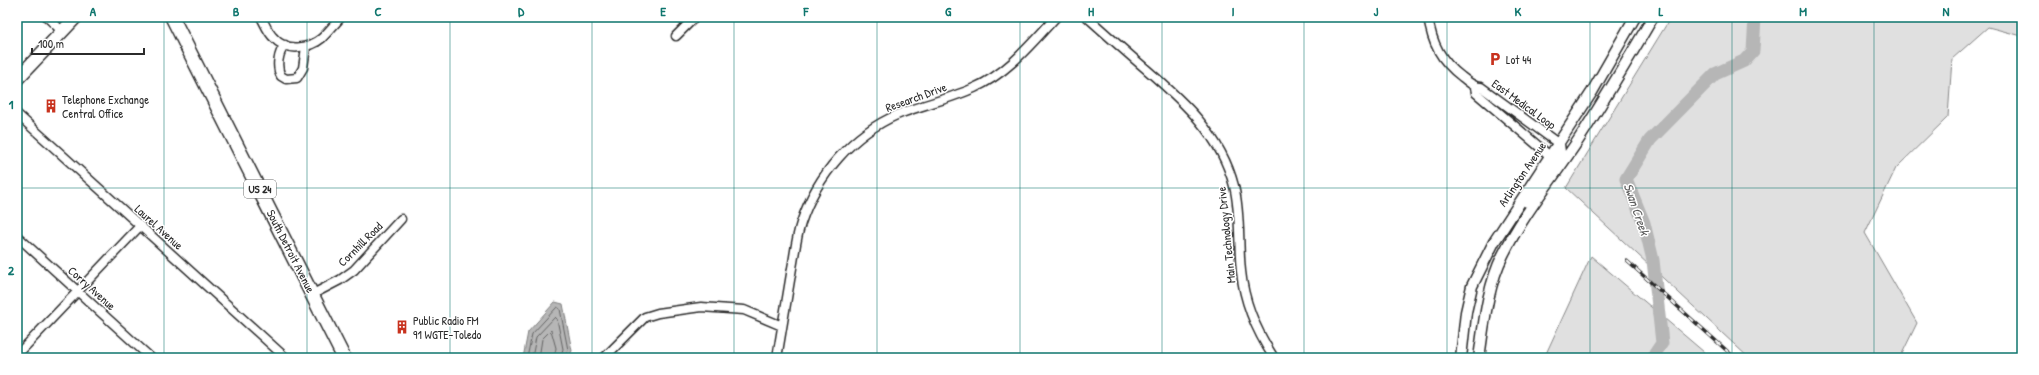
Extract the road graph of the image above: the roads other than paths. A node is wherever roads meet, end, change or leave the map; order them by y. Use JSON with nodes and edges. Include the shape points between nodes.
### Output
{"nodes":[{"id":1,"x":46,"y":17,"type":"edge"},
{"id":2,"x":76,"y":17,"type":"edge"},
{"id":3,"x":172,"y":17,"type":"edge"},
{"id":4,"x":261,"y":17,"type":"edge"},
{"id":5,"x":341,"y":17,"type":"edge"},
{"id":6,"x":695,"y":17,"type":"edge"},
{"id":7,"x":1056,"y":17,"type":"edge"},
{"id":8,"x":1086,"y":17,"type":"edge"},
{"id":9,"x":1428,"y":17,"type":"edge"},
{"id":10,"x":1635,"y":17,"type":"edge"},
{"id":11,"x":1653,"y":17,"type":"edge"},
{"id":12,"x":62,"y":31,"type":"junction"},
{"id":13,"x":676,"y":36,"type":"dead end"},
{"id":14,"x":285,"y":45,"type":"junction"},
{"id":15,"x":309,"y":45,"type":"junction"},
{"id":16,"x":17,"y":79,"type":"edge"},
{"id":17,"x":1474,"y":87,"type":"junction"},
{"id":18,"x":17,"y":114,"type":"edge"},
{"id":19,"x":1558,"y":144,"type":"junction"},
{"id":20,"x":1550,"y":156,"type":"junction"},
{"id":21,"x":402,"y":219,"type":"dead end"},
{"id":22,"x":140,"y":226,"type":"junction"},
{"id":23,"x":17,"y":236,"type":"edge"},
{"id":24,"x":1502,"y":256,"type":"junction"},
{"id":25,"x":78,"y":291,"type":"junction"},
{"id":26,"x":313,"y":294,"type":"junction"},
{"id":27,"x":782,"y":326,"type":"junction"},
{"id":28,"x":17,"y":355,"type":"edge"},
{"id":29,"x":341,"y":356,"type":"edge"},
{"id":30,"x":151,"y":358,"type":"edge"},
{"id":31,"x":286,"y":358,"type":"edge"},
{"id":32,"x":604,"y":358,"type":"edge"},
{"id":33,"x":777,"y":358,"type":"edge"},
{"id":34,"x":1274,"y":358,"type":"edge"},
{"id":35,"x":1461,"y":358,"type":"edge"},
{"id":36,"x":1479,"y":358,"type":"edge"}],
"edges":[{"from":1,"to":12,"type":"street"},
{"from":2,"to":12,"type":"main road"},
{"from":3,"to":26,"type":"main road","name":"South Detroit Avenue","number":"US 24"},
{"from":4,"to":14,"type":"street","via":[[274,39]]},
{"from":5,"to":15,"type":"street","via":[[321,38]]},
{"from":6,"to":13,"type":"street"},
{"from":7,"to":27,"type":"street","name":"Research Drive","via":[[1028,48],[999,74],[961,94],[912,109],[887,120],[862,136],[842,154],[818,186],[800,224]]},
{"from":8,"to":34,"type":"street","name":"Main Technology Drive","via":[[1187,105],[1217,146],[1229,172],[1236,199],[1241,271],[1246,298],[1261,337]]},
{"from":9,"to":17,"type":"street","name":"East Medical Loop","via":[[1432,37],[1441,56]]},
{"from":10,"to":19,"type":"street","name":"Arlington Avenue","via":[[1592,92]]},
{"from":11,"to":24,"type":"street","via":[[1588,126]]},
{"from":12,"to":16,"type":"main road"},
{"from":14,"to":15,"type":"street","via":[[299,48]]},
{"from":14,"to":15,"type":"street","via":[[278,65],[281,76],[286,79],[297,78],[301,73]]},
{"from":17,"to":19,"type":"street","name":"East Medical Loop","via":[[1481,88]]},
{"from":17,"to":20,"type":"street","name":"East Medical Loop","via":[[1476,93]]},
{"from":18,"to":22,"type":"street","name":"Laurel Avenue"},
{"from":19,"to":20,"type":"street","name":"Arlington Avenue"},
{"from":19,"to":24,"type":"street","via":[[1560,152],[1557,159],[1510,228]]},
{"from":20,"to":35,"type":"street","name":"Arlington Avenue","via":[[1500,231],[1472,286],[1466,312]]},
{"from":21,"to":26,"type":"street","name":"Cornhill Road","via":[[354,270]]},
{"from":22,"to":25,"type":"street"},
{"from":22,"to":31,"type":"street","name":"Laurel Avenue"},
{"from":23,"to":25,"type":"street","name":"Corry Avenue"},
{"from":24,"to":36,"type":"street","via":[[1485,313]]},
{"from":25,"to":28,"type":"street"},
{"from":25,"to":30,"type":"street","name":"Corry Avenue"},
{"from":26,"to":29,"type":"main road","name":"South Detroit Avenue","number":"US 24"},
{"from":27,"to":32,"type":"street","via":[[744,310],[700,307],[658,313],[645,317]]},
{"from":27,"to":33,"type":"street","name":"Research Drive"}]}
